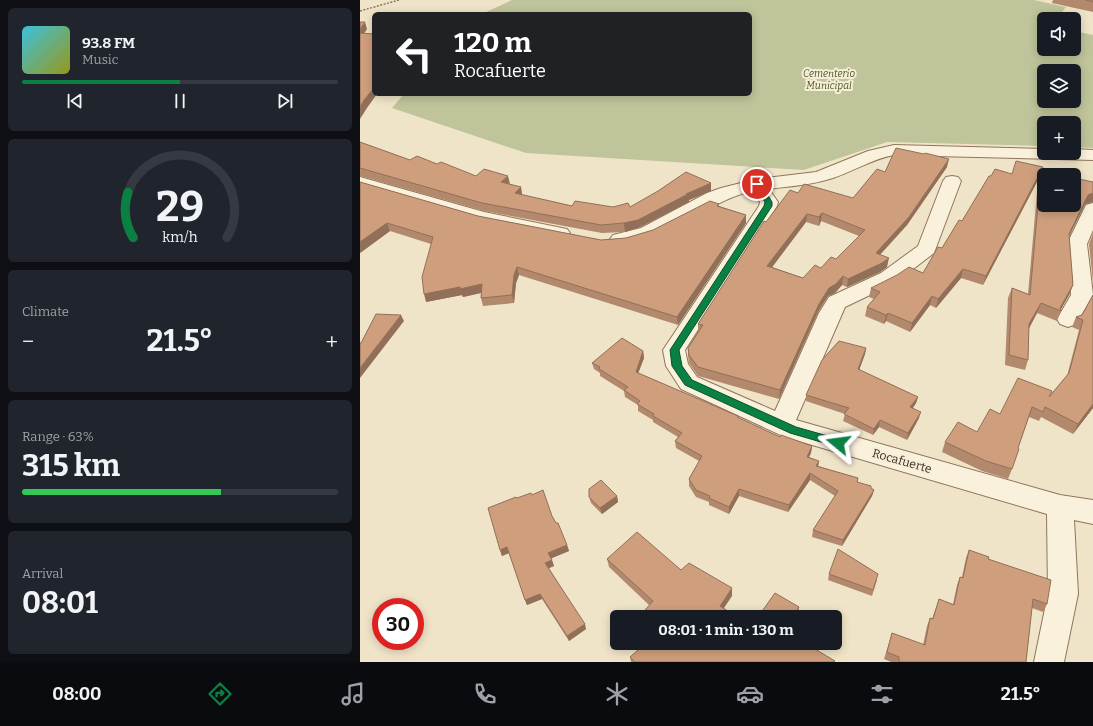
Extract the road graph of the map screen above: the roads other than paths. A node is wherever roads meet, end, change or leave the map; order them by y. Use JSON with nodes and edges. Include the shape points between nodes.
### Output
{"nodes":[{"id":1,"x":1093,"y":155,"type":"edge"},
{"id":2,"x":952,"y":181,"type":"dead end"},
{"id":3,"x":757,"y":184,"type":"junction"},
{"id":4,"x":364,"y":187,"type":"edge"},
{"id":5,"x":1093,"y":209,"type":"edge"},
{"id":6,"x":580,"y":236,"type":"edge"},
{"id":7,"x":602,"y":241,"type":"edge"},
{"id":8,"x":1068,"y":319,"type":"dead end"},
{"id":9,"x":782,"y":424,"type":"junction"},
{"id":10,"x":1060,"y":506,"type":"junction"},
{"id":11,"x":1093,"y":512,"type":"edge"},
{"id":12,"x":1049,"y":662,"type":"edge"}],
"edges":[{"from":1,"to":3,"type":"street","via":[[894,150],[868,156],[821,176]]},
{"from":2,"to":9,"type":"street","via":[[927,249],[888,278],[838,302],[830,313]]},
{"from":3,"to":7,"type":"street","via":[[727,192],[646,233],[626,239]]},
{"from":3,"to":9,"type":"street","name":"Rocafuerte","via":[[768,206],[674,350],[677,366],[689,383]]},
{"from":4,"to":6,"type":"street","via":[[481,217]]},
{"from":5,"to":8,"type":"street","via":[[1077,244],[1082,295]]},
{"from":9,"to":10,"type":"street","name":"Rocafuerte","via":[[794,430]]},
{"from":10,"to":11,"type":"street","name":"Rocafuerte"},
{"from":10,"to":12,"type":"street","via":[[1063,594]]}]}
